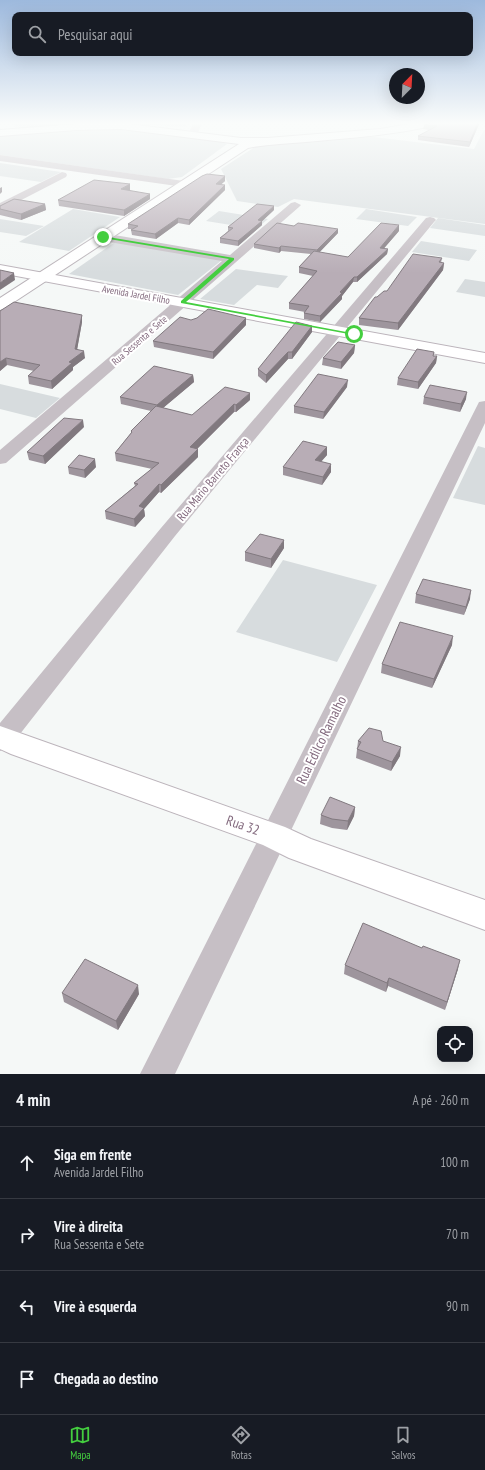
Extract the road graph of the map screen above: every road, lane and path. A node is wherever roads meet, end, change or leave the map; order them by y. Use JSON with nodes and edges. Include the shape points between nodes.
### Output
{"nodes":[{"id":1,"x":100,"y":172,"type":"edge"},
{"id":2,"x":202,"y":172,"type":"edge"},
{"id":3,"x":62,"y":175,"type":"dead end"},
{"id":4,"x":184,"y":184,"type":"junction"},
{"id":5,"x":295,"y":205,"type":"dead end"},
{"id":6,"x":0,"y":208,"type":"edge"},
{"id":7,"x":430,"y":220,"type":"dead end"},
{"id":8,"x":103,"y":237,"type":"junction"},
{"id":9,"x":233,"y":259,"type":"junction"},
{"id":10,"x":0,"y":269,"type":"edge"},
{"id":11,"x":41,"y":277,"type":"junction"},
{"id":12,"x":182,"y":302,"type":"junction"},
{"id":13,"x":0,"y":304,"type":"edge"},
{"id":14,"x":336,"y":330,"type":"junction"},
{"id":15,"x":485,"y":358,"type":"edge"},
{"id":16,"x":485,"y":406,"type":"edge"},
{"id":17,"x":0,"y":459,"type":"edge"},
{"id":18,"x":1,"y":738,"type":"edge"},
{"id":19,"x":274,"y":836,"type":"junction"},
{"id":20,"x":485,"y":915,"type":"edge"},
{"id":21,"x":157,"y":1074,"type":"edge"}],
"edges":[{"from":1,"to":4,"type":"street"},
{"from":2,"to":4,"type":"main road"},
{"from":3,"to":6,"type":"street"},
{"from":4,"to":8,"type":"main road"},
{"from":5,"to":9,"type":"street","name":"Rua Sessenta e Sete"},
{"from":7,"to":14,"type":"street","name":"Rua Mario Barreto França"},
{"from":8,"to":9,"type":"street"},
{"from":8,"to":11,"type":"main road"},
{"from":9,"to":12,"type":"street","name":"Rua Sessenta e Sete"},
{"from":10,"to":11,"type":"main road","name":"Avenida Jardel Filho"},
{"from":11,"to":12,"type":"main road","name":"Avenida Jardel Filho"},
{"from":11,"to":13,"type":"main road"},
{"from":12,"to":14,"type":"main road","name":"Avenida Jardel Filho"},
{"from":12,"to":17,"type":"street","name":"Rua Sessenta e Sete"},
{"from":14,"to":15,"type":"main road","name":"Avenida Jardel Filho"},
{"from":14,"to":18,"type":"street","name":"Rua Mario Barreto França"},
{"from":16,"to":19,"type":"street","name":"Rua Edilco Ramalho"},
{"from":18,"to":19,"type":"main road","name":"Rua 32"},
{"from":19,"to":20,"type":"main road","name":"Rua 32","via":[[300,848]]},
{"from":19,"to":21,"type":"street","name":"Rua Edilco Ramalho"}]}
